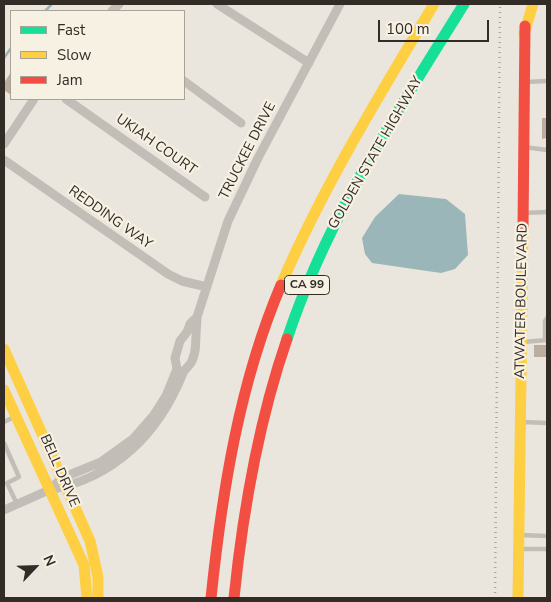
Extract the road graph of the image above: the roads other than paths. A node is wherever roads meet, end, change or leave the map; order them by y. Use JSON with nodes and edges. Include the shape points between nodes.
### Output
{"nodes":[{"id":1,"x":217,"y":4,"type":"edge"},
{"id":2,"x":340,"y":4,"type":"edge"},
{"id":3,"x":434,"y":4,"type":"edge"},
{"id":4,"x":464,"y":4,"type":"edge"},
{"id":5,"x":525,"y":4,"type":"edge"},
{"id":6,"x":533,"y":4,"type":"edge"},
{"id":7,"x":524,"y":34,"type":"junction"},
{"id":8,"x":309,"y":63,"type":"junction"},
{"id":9,"x":547,"y":81,"type":"edge"},
{"id":10,"x":185,"y":82,"type":"edge"},
{"id":11,"x":524,"y":82,"type":"junction"},
{"id":12,"x":33,"y":100,"type":"edge"},
{"id":13,"x":67,"y":100,"type":"edge"},
{"id":14,"x":241,"y":123,"type":"dead end"},
{"id":15,"x":4,"y":144,"type":"edge"},
{"id":16,"x":523,"y":147,"type":"junction"},
{"id":17,"x":547,"y":150,"type":"edge"},
{"id":18,"x":4,"y":160,"type":"edge"},
{"id":19,"x":205,"y":197,"type":"dead end"},
{"id":20,"x":547,"y":212,"type":"edge"},
{"id":21,"x":523,"y":213,"type":"junction"},
{"id":22,"x":207,"y":287,"type":"junction"},
{"id":23,"x":197,"y":317,"type":"junction"},
{"id":24,"x":547,"y":318,"type":"edge"},
{"id":25,"x":546,"y":340,"type":"edge"},
{"id":26,"x":180,"y":341,"type":"junction"},
{"id":27,"x":521,"y":342,"type":"junction"},
{"id":28,"x":197,"y":346,"type":"junction"},
{"id":29,"x":4,"y":349,"type":"edge"},
{"id":30,"x":175,"y":358,"type":"junction"},
{"id":31,"x":191,"y":364,"type":"junction"},
{"id":32,"x":4,"y":390,"type":"edge"},
{"id":33,"x":163,"y":407,"type":"junction"},
{"id":34,"x":16,"y":416,"type":"junction"},
{"id":35,"x":4,"y":422,"type":"edge"},
{"id":36,"x":520,"y":422,"type":"junction"},
{"id":37,"x":547,"y":423,"type":"edge"},
{"id":38,"x":4,"y":443,"type":"edge"},
{"id":39,"x":64,"y":482,"type":"junction"},
{"id":40,"x":49,"y":490,"type":"junction"},
{"id":41,"x":17,"y":505,"type":"junction"},
{"id":42,"x":4,"y":510,"type":"edge"},
{"id":43,"x":519,"y":535,"type":"junction"},
{"id":44,"x":547,"y":536,"type":"edge"},
{"id":45,"x":519,"y":549,"type":"junction"},
{"id":46,"x":547,"y":549,"type":"edge"},
{"id":47,"x":87,"y":598,"type":"edge"},
{"id":48,"x":98,"y":598,"type":"edge"},
{"id":49,"x":212,"y":598,"type":"edge"},
{"id":50,"x":234,"y":598,"type":"edge"},
{"id":51,"x":518,"y":598,"type":"edge"}],
"edges":[{"from":1,"to":8,"type":"street"},
{"from":2,"to":8,"type":"street","name":"TRUCKEE DRIVE"},
{"from":3,"to":49,"type":"main road","name":"GOLDEN STATE HIGHWAY","number":"CA 99","via":[[329,182],[295,252],[268,319],[239,419],[224,489]]},
{"from":4,"to":50,"type":"main road","name":"GOLDEN STATE HIGHWAY","number":"CA 99","via":[[366,165],[331,231],[300,303],[268,396],[253,460],[238,550]]},
{"from":5,"to":7,"type":"main road","name":"ATWATER BOULEVARD"},
{"from":6,"to":7,"type":"main road"},
{"from":7,"to":11,"type":"main road","name":"ATWATER BOULEVARD"},
{"from":8,"to":22,"type":"street","name":"TRUCKEE DRIVE","via":[[233,212]]},
{"from":9,"to":11,"type":"lane"},
{"from":10,"to":14,"type":"street"},
{"from":11,"to":16,"type":"main road","name":"ATWATER BOULEVARD"},
{"from":12,"to":15,"type":"street"},
{"from":13,"to":19,"type":"street","name":"UKIAH COURT"},
{"from":16,"to":17,"type":"lane"},
{"from":16,"to":21,"type":"main road","name":"ATWATER BOULEVARD"},
{"from":18,"to":22,"type":"street","name":"REDDING WAY","via":[[168,274]]},
{"from":20,"to":21,"type":"lane"},
{"from":21,"to":27,"type":"main road","name":"ATWATER BOULEVARD"},
{"from":22,"to":23,"type":"street","name":"TRUCKEE DRIVE"},
{"from":23,"to":26,"type":"street","name":"TRUCKEE DRIVE"},
{"from":23,"to":28,"type":"street","name":"TRUCKEE DRIVE"},
{"from":24,"to":25,"type":"lane"},
{"from":25,"to":27,"type":"lane"},
{"from":26,"to":28,"type":"street","via":[[190,338]]},
{"from":26,"to":30,"type":"street","name":"TRUCKEE DRIVE"},
{"from":27,"to":36,"type":"main road","name":"ATWATER BOULEVARD"},
{"from":28,"to":31,"type":"street","name":"TRUCKEE DRIVE"},
{"from":29,"to":39,"type":"main road","name":"BELL DRIVE"},
{"from":30,"to":31,"type":"street","via":[[182,365]]},
{"from":30,"to":33,"type":"street","name":"TRUCKEE DRIVE","via":[[177,369]]},
{"from":31,"to":33,"type":"street","name":"TRUCKEE DRIVE","via":[[184,370],[173,398]]},
{"from":32,"to":34,"type":"main road","name":"BELL DRIVE"},
{"from":33,"to":39,"type":"street","name":"TRUCKEE DRIVE","via":[[107,468]]},
{"from":34,"to":35,"type":"lane"},
{"from":34,"to":40,"type":"main road","name":"BELL DRIVE"},
{"from":36,"to":37,"type":"lane"},
{"from":36,"to":43,"type":"main road","name":"ATWATER BOULEVARD"},
{"from":38,"to":41,"type":"lane","via":[[19,477],[7,483]]},
{"from":39,"to":40,"type":"street","name":"TRUCKEE DRIVE"},
{"from":39,"to":48,"type":"main road","name":"BELL DRIVE","via":[[90,541]]},
{"from":40,"to":41,"type":"street","name":"TRUCKEE DRIVE"},
{"from":40,"to":47,"type":"main road","name":"BELL DRIVE","via":[[84,565]]},
{"from":41,"to":42,"type":"street","name":"TRUCKEE DRIVE"},
{"from":43,"to":44,"type":"lane"},
{"from":43,"to":45,"type":"main road","name":"ATWATER BOULEVARD"},
{"from":45,"to":46,"type":"lane"},
{"from":45,"to":51,"type":"main road","name":"ATWATER BOULEVARD"}]}
